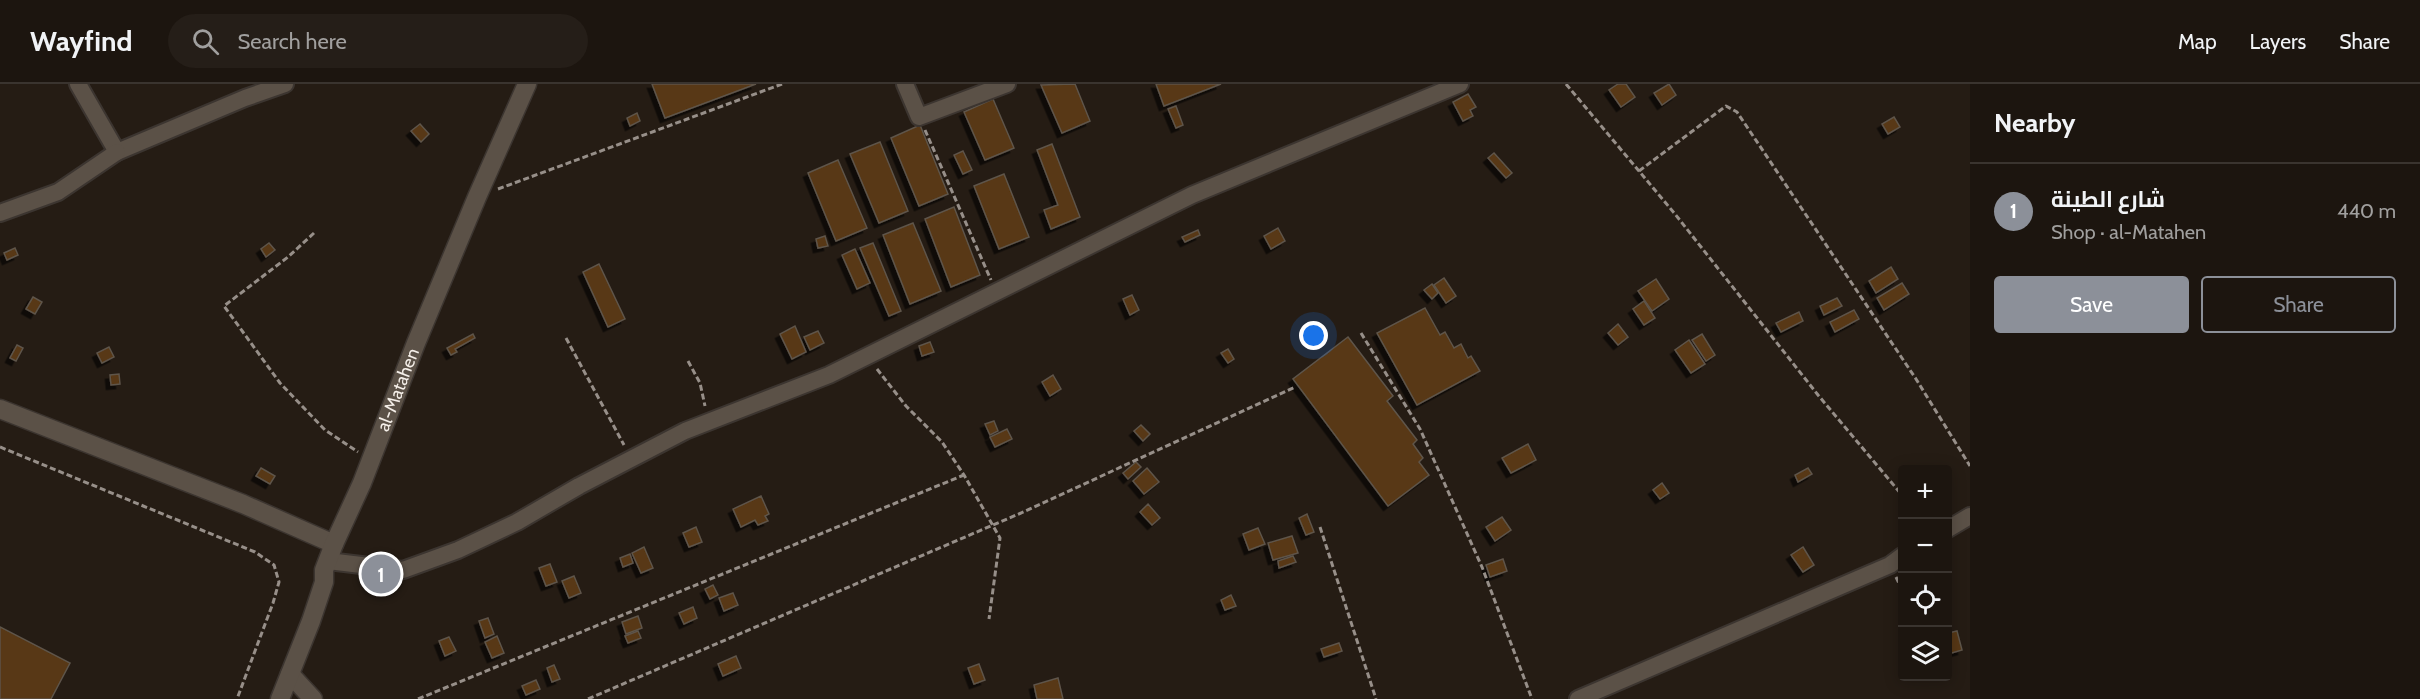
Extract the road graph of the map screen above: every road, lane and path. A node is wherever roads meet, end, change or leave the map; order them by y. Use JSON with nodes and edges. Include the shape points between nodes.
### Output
{"nodes":[{"id":1,"x":78,"y":84,"type":"edge"},
{"id":2,"x":285,"y":84,"type":"edge"},
{"id":3,"x":527,"y":84,"type":"edge"},
{"id":4,"x":782,"y":84,"type":"edge"},
{"id":5,"x":905,"y":84,"type":"edge"},
{"id":6,"x":1007,"y":84,"type":"edge"},
{"id":7,"x":1460,"y":84,"type":"edge"},
{"id":8,"x":1566,"y":84,"type":"edge"},
{"id":9,"x":920,"y":117,"type":"junction"},
{"id":10,"x":117,"y":152,"type":"junction"},
{"id":11,"x":1639,"y":171,"type":"junction"},
{"id":12,"x":477,"y":197,"type":"junction"},
{"id":13,"x":0,"y":213,"type":"edge"},
{"id":14,"x":314,"y":233,"type":"dead end"},
{"id":15,"x":996,"y":292,"type":"junction"},
{"id":16,"x":1361,"y":333,"type":"dead end"},
{"id":17,"x":566,"y":338,"type":"dead end"},
{"id":18,"x":866,"y":356,"type":"junction"},
{"id":19,"x":688,"y":361,"type":"dead end"},
{"id":20,"x":1295,"y":387,"type":"dead end"},
{"id":21,"x":0,"y":409,"type":"edge"},
{"id":22,"x":709,"y":423,"type":"junction"},
{"id":23,"x":0,"y":447,"type":"edge"},
{"id":24,"x":370,"y":459,"type":"junction"},
{"id":25,"x":632,"y":460,"type":"junction"},
{"id":26,"x":1970,"y":466,"type":"edge"},
{"id":27,"x":964,"y":475,"type":"junction"},
{"id":28,"x":1898,"y":490,"type":"edge"},
{"id":29,"x":1970,"y":516,"type":"edge"},
{"id":30,"x":992,"y":525,"type":"junction"},
{"id":31,"x":1952,"y":526,"type":"edge"},
{"id":32,"x":1320,"y":527,"type":"dead end"},
{"id":33,"x":331,"y":552,"type":"junction"},
{"id":34,"x":1898,"y":559,"type":"edge"},
{"id":35,"x":989,"y":619,"type":"dead end"},
{"id":36,"x":290,"y":675,"type":"junction"},
{"id":37,"x":237,"y":699,"type":"edge"},
{"id":38,"x":280,"y":699,"type":"edge"},
{"id":39,"x":312,"y":699,"type":"edge"},
{"id":40,"x":418,"y":699,"type":"edge"},
{"id":41,"x":588,"y":699,"type":"edge"},
{"id":42,"x":1376,"y":699,"type":"edge"},
{"id":43,"x":1533,"y":699,"type":"edge"},
{"id":44,"x":1578,"y":699,"type":"edge"}],
"edges":[{"from":1,"to":10,"type":"street"},
{"from":2,"to":10,"type":"street"},
{"from":3,"to":12,"type":"main road","name":"al-Matahen"},
{"from":4,"to":12,"type":"path"},
{"from":5,"to":9,"type":"street"},
{"from":6,"to":9,"type":"street"},
{"from":7,"to":15,"type":"street","via":[[1192,195]]},
{"from":8,"to":11,"type":"path"},
{"from":9,"to":15,"type":"path"},
{"from":10,"to":13,"type":"street","via":[[58,192]]},
{"from":11,"to":26,"type":"path","via":[[1726,105],[1737,112]]},
{"from":11,"to":28,"type":"path"},
{"from":12,"to":24,"type":"main road","name":"al-Matahen"},
{"from":14,"to":24,"type":"path","via":[[224,306],[280,383],[307,412],[325,430]]},
{"from":15,"to":18,"type":"street"},
{"from":16,"to":43,"type":"path","via":[[1420,429],[1482,567]]},
{"from":17,"to":25,"type":"path"},
{"from":18,"to":22,"type":"street"},
{"from":18,"to":27,"type":"path","via":[[906,406],[942,442]]},
{"from":19,"to":22,"type":"path","via":[[700,383]]},
{"from":20,"to":30,"type":"path"},
{"from":21,"to":33,"type":"main road","via":[[243,504]]},
{"from":22,"to":25,"type":"street"},
{"from":23,"to":37,"type":"path","via":[[255,552],[274,565],[279,582]]},
{"from":24,"to":33,"type":"main road","name":"al-Matahen"},
{"from":25,"to":33,"type":"street","via":[[517,522],[403,570]]},
{"from":27,"to":30,"type":"path"},
{"from":27,"to":40,"type":"path"},
{"from":29,"to":31,"type":"street"},
{"from":30,"to":35,"type":"path","via":[[1000,538]]},
{"from":30,"to":41,"type":"path"},
{"from":32,"to":42,"type":"path"},
{"from":33,"to":36,"type":"main road","name":"al-Matahen"},
{"from":34,"to":44,"type":"street"},
{"from":36,"to":38,"type":"main road","name":"al-Matahen"},
{"from":36,"to":39,"type":"main road"}]}
